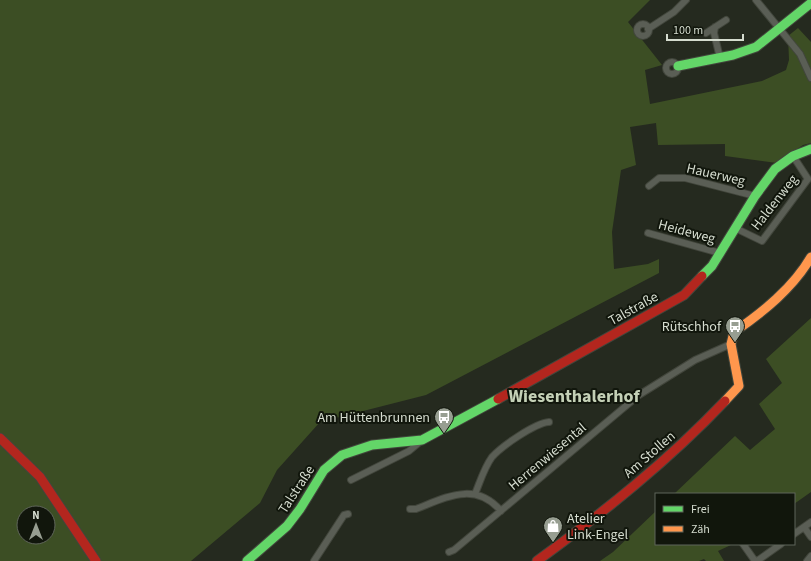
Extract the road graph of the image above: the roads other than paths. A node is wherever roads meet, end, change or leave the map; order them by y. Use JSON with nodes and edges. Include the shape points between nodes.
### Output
{"nodes":[{"id":1,"x":686,"y":0,"type":"edge"},
{"id":2,"x":756,"y":0,"type":"edge"},
{"id":3,"x":811,"y":3,"type":"edge"},
{"id":4,"x":726,"y":20,"type":"dead end"},
{"id":5,"x":715,"y":27,"type":"junction"},
{"id":6,"x":779,"y":27,"type":"junction"},
{"id":7,"x":648,"y":29,"type":"dead end"},
{"id":8,"x":706,"y":33,"type":"dead end"},
{"id":9,"x":720,"y":58,"type":"junction"},
{"id":10,"x":678,"y":66,"type":"dead end"},
{"id":11,"x":811,"y":78,"type":"edge"},
{"id":12,"x":811,"y":149,"type":"edge"},
{"id":13,"x":793,"y":156,"type":"junction"},
{"id":14,"x":649,"y":186,"type":"dead end"},
{"id":15,"x":755,"y":196,"type":"junction"},
{"id":16,"x":735,"y":228,"type":"junction"},
{"id":17,"x":648,"y":233,"type":"dead end"},
{"id":18,"x":720,"y":253,"type":"junction"},
{"id":19,"x":811,"y":257,"type":"edge"},
{"id":20,"x":731,"y":344,"type":"junction"},
{"id":21,"x":549,"y":422,"type":"dead end"},
{"id":22,"x":0,"y":438,"type":"edge"},
{"id":23,"x":422,"y":440,"type":"junction"},
{"id":24,"x":351,"y":480,"type":"dead end"},
{"id":25,"x":475,"y":494,"type":"junction"},
{"id":26,"x":410,"y":509,"type":"dead end"},
{"id":27,"x":501,"y":511,"type":"junction"},
{"id":28,"x":348,"y":514,"type":"dead end"},
{"id":29,"x":811,"y":522,"type":"edge"},
{"id":30,"x":804,"y":527,"type":"junction"},
{"id":31,"x":795,"y":533,"type":"edge"},
{"id":32,"x":811,"y":537,"type":"edge"},
{"id":33,"x":744,"y":545,"type":"edge"},
{"id":34,"x":780,"y":545,"type":"edge"},
{"id":35,"x":449,"y":552,"type":"dead end"},
{"id":36,"x":811,"y":556,"type":"edge"},
{"id":37,"x":96,"y":561,"type":"edge"},
{"id":38,"x":247,"y":561,"type":"edge"},
{"id":39,"x":314,"y":561,"type":"edge"},
{"id":40,"x":537,"y":561,"type":"edge"},
{"id":41,"x":756,"y":561,"type":"edge"},
{"id":42,"x":807,"y":561,"type":"edge"}],
"edges":[{"from":1,"to":7,"type":"street","via":[[674,12]]},
{"from":2,"to":6,"type":"street"},
{"from":3,"to":6,"type":"street"},
{"from":4,"to":5,"type":"street"},
{"from":5,"to":8,"type":"street"},
{"from":5,"to":9,"type":"street"},
{"from":6,"to":9,"type":"street","via":[[756,47]]},
{"from":6,"to":11,"type":"street","via":[[800,54]]},
{"from":9,"to":10,"type":"street"},
{"from":12,"to":13,"type":"street","name":"Talstraße"},
{"from":13,"to":15,"type":"street","name":"Talstraße","via":[[775,168]]},
{"from":13,"to":16,"type":"street","name":"Haldenweg","via":[[808,180],[762,241]]},
{"from":14,"to":15,"type":"street","name":"Hauerweg","via":[[659,178],[685,178]]},
{"from":15,"to":16,"type":"street","name":"Talstraße"},
{"from":16,"to":18,"type":"street","name":"Talstraße"},
{"from":17,"to":18,"type":"street","name":"Heideweg"},
{"from":18,"to":23,"type":"street","name":"Talstraße","via":[[701,280],[684,295]]},
{"from":19,"to":20,"type":"street","via":[[805,267],[765,310],[734,332]]},
{"from":20,"to":27,"type":"street","name":"Herrenwiesental","via":[[696,360],[643,392]]},
{"from":20,"to":40,"type":"street","name":"Am Stollen","via":[[739,386],[689,439],[605,511]]},
{"from":21,"to":25,"type":"street","name":"Herrenwiesental","via":[[538,425],[497,452],[484,471]]},
{"from":22,"to":37,"type":"street","via":[[40,477]]},
{"from":23,"to":24,"type":"street","name":"Talstraße","via":[[409,451]]},
{"from":23,"to":38,"type":"street","name":"Talstraße","via":[[378,443],[357,448],[334,460],[313,484],[301,509],[288,526]]},
{"from":25,"to":26,"type":"street","via":[[453,495]]},
{"from":25,"to":27,"type":"street","via":[[486,498]]},
{"from":27,"to":35,"type":"street","name":"Herrenwiesental"},
{"from":28,"to":39,"type":"street","via":[[344,515]]},
{"from":29,"to":30,"type":"street"},
{"from":30,"to":31,"type":"street"},
{"from":30,"to":32,"type":"street"},
{"from":33,"to":41,"type":"street"},
{"from":34,"to":41,"type":"street"},
{"from":36,"to":42,"type":"street"}]}
